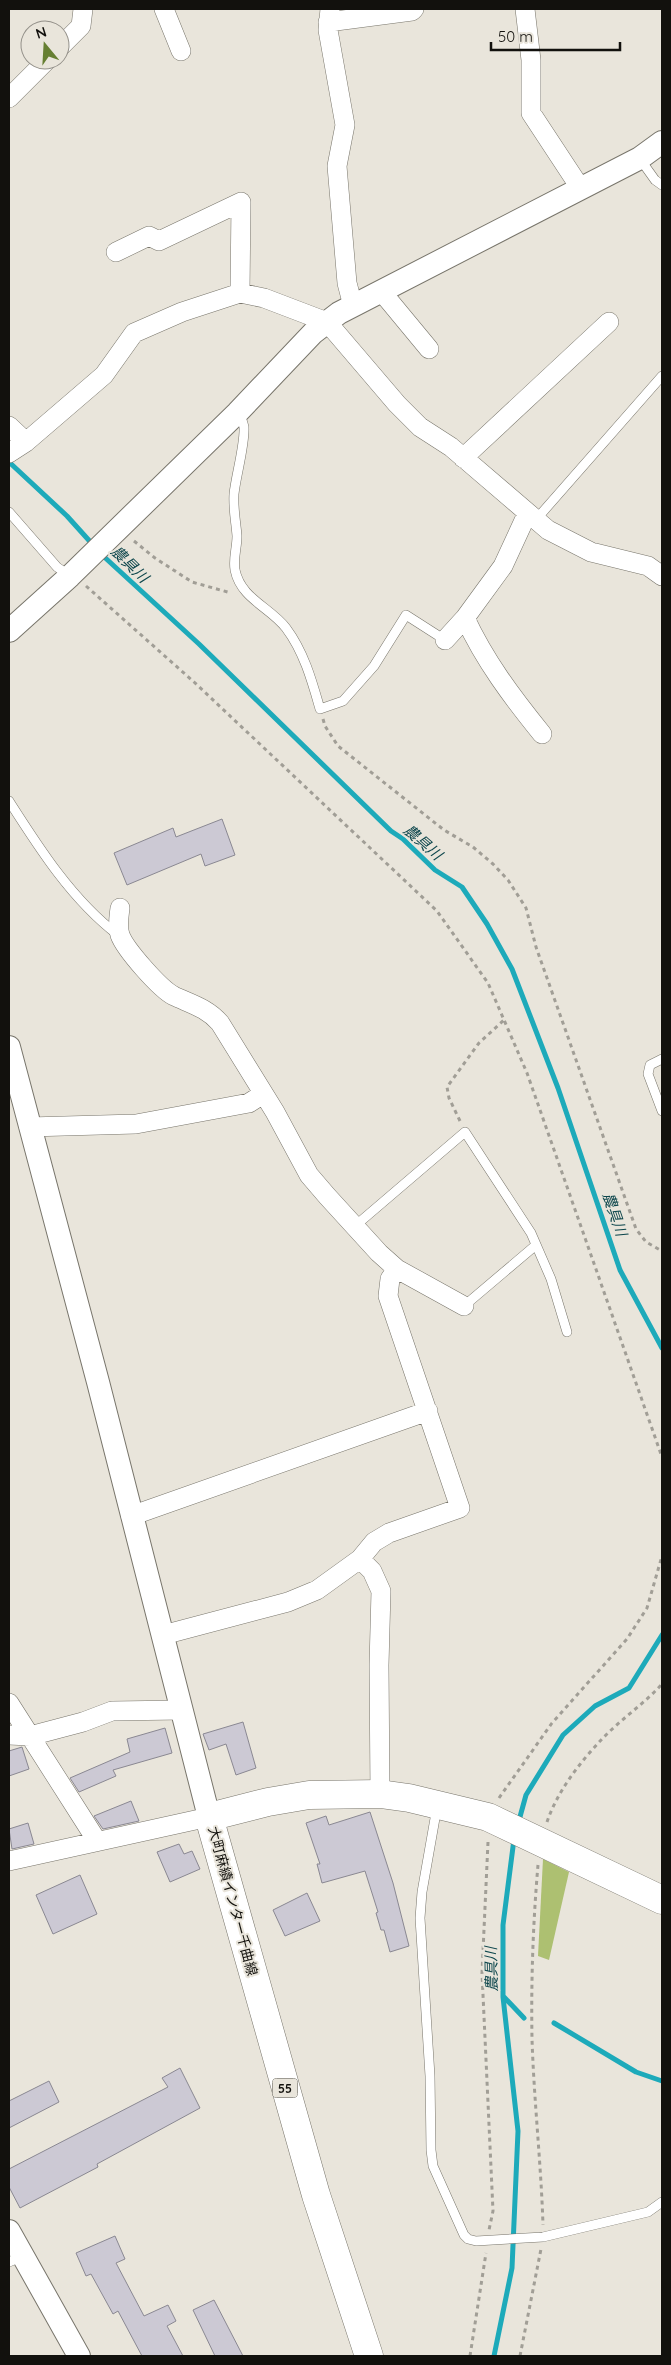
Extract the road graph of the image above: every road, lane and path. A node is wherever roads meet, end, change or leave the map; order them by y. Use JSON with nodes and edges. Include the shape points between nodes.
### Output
{"nodes":[{"id":1,"x":164,"y":9,"type":"edge"},
{"id":2,"x":414,"y":9,"type":"edge"},
{"id":3,"x":525,"y":9,"type":"edge"},
{"id":4,"x":88,"y":10,"type":"edge"},
{"id":5,"x":329,"y":15,"type":"edge"},
{"id":6,"x":70,"y":37,"type":"edge"},
{"id":7,"x":181,"y":51,"type":"dead end"},
{"id":8,"x":37,"y":70,"type":"edge"},
{"id":9,"x":9,"y":97,"type":"edge"},
{"id":10,"x":662,"y":142,"type":"edge"},
{"id":11,"x":640,"y":158,"type":"junction"},
{"id":12,"x":662,"y":185,"type":"edge"},
{"id":13,"x":581,"y":189,"type":"junction"},
{"id":14,"x":116,"y":252,"type":"dead end"},
{"id":15,"x":381,"y":291,"type":"junction"},
{"id":16,"x":240,"y":293,"type":"junction"},
{"id":17,"x":353,"y":306,"type":"junction"},
{"id":18,"x":327,"y":322,"type":"junction"},
{"id":19,"x":609,"y":322,"type":"dead end"},
{"id":20,"x":429,"y":349,"type":"dead end"},
{"id":21,"x":662,"y":376,"type":"edge"},
{"id":22,"x":237,"y":413,"type":"junction"},
{"id":23,"x":9,"y":426,"type":"edge"},
{"id":24,"x":18,"y":448,"type":"edge"},
{"id":25,"x":464,"y":458,"type":"junction"},
{"id":26,"x":9,"y":512,"type":"edge"},
{"id":27,"x":527,"y":514,"type":"junction"},
{"id":28,"x":116,"y":531,"type":"junction"},
{"id":29,"x":73,"y":573,"type":"junction"},
{"id":30,"x":662,"y":576,"type":"edge"},
{"id":31,"x":250,"y":598,"type":"junction"},
{"id":32,"x":466,"y":618,"type":"junction"},
{"id":33,"x":9,"y":631,"type":"edge"},
{"id":34,"x":445,"y":640,"type":"joint"},
{"id":35,"x":320,"y":709,"type":"junction"},
{"id":36,"x":542,"y":734,"type":"dead end"},
{"id":37,"x":9,"y":800,"type":"edge"},
{"id":38,"x":120,"y":908,"type":"dead end"},
{"id":39,"x":120,"y":936,"type":"junction"},
{"id":40,"x":504,"y":1020,"type":"junction"},
{"id":41,"x":9,"y":1047,"type":"edge"},
{"id":42,"x":662,"y":1058,"type":"edge"},
{"id":43,"x":263,"y":1094,"type":"junction"},
{"id":44,"x":662,"y":1112,"type":"edge"},
{"id":45,"x":29,"y":1127,"type":"junction"},
{"id":46,"x":466,"y":1132,"type":"junction"},
{"id":47,"x":355,"y":1226,"type":"junction"},
{"id":48,"x":536,"y":1245,"type":"junction"},
{"id":49,"x":662,"y":1251,"type":"edge"},
{"id":50,"x":397,"y":1269,"type":"junction"},
{"id":51,"x":464,"y":1306,"type":"joint"},
{"id":52,"x":567,"y":1332,"type":"dead end"},
{"id":53,"x":428,"y":1411,"type":"junction"},
{"id":54,"x":662,"y":1457,"type":"edge"},
{"id":55,"x":131,"y":1516,"type":"junction"},
{"id":56,"x":662,"y":1556,"type":"edge"},
{"id":57,"x":360,"y":1559,"type":"junction"},
{"id":58,"x":163,"y":1635,"type":"junction"},
{"id":59,"x":662,"y":1684,"type":"edge"},
{"id":60,"x":9,"y":1702,"type":"edge"},
{"id":61,"x":182,"y":1710,"type":"junction"},
{"id":62,"x":9,"y":1735,"type":"edge"},
{"id":63,"x":30,"y":1736,"type":"junction"},
{"id":64,"x":380,"y":1794,"type":"junction"},
{"id":65,"x":437,"y":1804,"type":"junction"},
{"id":66,"x":209,"y":1816,"type":"junction"},
{"id":67,"x":494,"y":1820,"type":"junction"},
{"id":68,"x":538,"y":1840,"type":"junction"},
{"id":69,"x":97,"y":1841,"type":"junction"},
{"id":70,"x":9,"y":1861,"type":"edge"},
{"id":71,"x":662,"y":1900,"type":"edge"},
{"id":72,"x":662,"y":2202,"type":"edge"},
{"id":73,"x":9,"y":2231,"type":"edge"},
{"id":74,"x":541,"y":2238,"type":"junction"},
{"id":75,"x":491,"y":2241,"type":"junction"},
{"id":76,"x":16,"y":2259,"type":"edge"},
{"id":77,"x":79,"y":2356,"type":"edge"},
{"id":78,"x":369,"y":2356,"type":"edge"},
{"id":79,"x":470,"y":2356,"type":"edge"},
{"id":80,"x":520,"y":2356,"type":"edge"}],
"edges":[{"from":1,"to":7,"type":"street"},
{"from":2,"to":5,"type":"street"},
{"from":3,"to":13,"type":"street","via":[[531,60],[531,113]]},
{"from":4,"to":6,"type":"street","via":[[81,26]]},
{"from":5,"to":17,"type":"street","via":[[328,30],[345,124],[337,166],[347,283]]},
{"from":8,"to":9,"type":"street"},
{"from":10,"to":11,"type":"street"},
{"from":11,"to":12,"type":"lane"},
{"from":11,"to":13,"type":"street"},
{"from":13,"to":15,"type":"street"},
{"from":14,"to":16,"type":"street","via":[[149,236],[159,241],[241,202]]},
{"from":15,"to":17,"type":"street"},
{"from":15,"to":20,"type":"street"},
{"from":16,"to":18,"type":"street","via":[[264,298]]},
{"from":16,"to":24,"type":"street","via":[[134,332],[104,376]]},
{"from":17,"to":18,"type":"street"},
{"from":18,"to":22,"type":"street"},
{"from":18,"to":25,"type":"street","via":[[420,427]]},
{"from":19,"to":25,"type":"street"},
{"from":21,"to":27,"type":"lane","via":[[540,515]]},
{"from":22,"to":28,"type":"street"},
{"from":22,"to":31,"type":"lane","via":[[244,426],[234,495],[237,535],[234,557],[238,580]]},
{"from":23,"to":24,"type":"street"},
{"from":25,"to":27,"type":"street"},
{"from":26,"to":29,"type":"lane","via":[[57,566]]},
{"from":27,"to":30,"type":"street","via":[[576,546],[648,566]]},
{"from":27,"to":32,"type":"street","via":[[503,566]]},
{"from":28,"to":29,"type":"street"},
{"from":28,"to":31,"type":"path","via":[[192,582]]},
{"from":29,"to":33,"type":"street"},
{"from":29,"to":40,"type":"path","via":[[437,911],[488,983]]},
{"from":31,"to":35,"type":"lane","via":[[286,628],[307,667]]},
{"from":32,"to":34,"type":"street"},
{"from":32,"to":36,"type":"street","via":[[477,645],[494,672]]},
{"from":34,"to":35,"type":"lane","via":[[406,615],[374,666],[343,702]]},
{"from":35,"to":49,"type":"path","via":[[325,726],[338,746],[444,830],[473,847],[493,864],[526,908],[536,947],[636,1229],[646,1242]]},
{"from":37,"to":39,"type":"lane","via":[[61,876]]},
{"from":38,"to":39,"type":"street"},
{"from":39,"to":43,"type":"street","via":[[162,988],[213,1015]]},
{"from":40,"to":46,"type":"path","via":[[479,1043],[447,1086],[449,1098]]},
{"from":40,"to":54,"type":"path","via":[[527,1073]]},
{"from":41,"to":45,"type":"street"},
{"from":42,"to":44,"type":"lane","via":[[650,1065],[648,1074]]},
{"from":43,"to":45,"type":"street","via":[[249,1103],[136,1124]]},
{"from":43,"to":47,"type":"street","via":[[309,1175]]},
{"from":45,"to":55,"type":"street"},
{"from":46,"to":47,"type":"lane"},
{"from":46,"to":48,"type":"lane"},
{"from":47,"to":50,"type":"street"},
{"from":48,"to":51,"type":"lane"},
{"from":48,"to":52,"type":"lane","via":[[551,1279]]},
{"from":50,"to":51,"type":"street"},
{"from":50,"to":53,"type":"street","via":[[390,1279],[388,1296]]},
{"from":53,"to":55,"type":"street"},
{"from":53,"to":57,"type":"street","via":[[460,1508],[389,1533],[374,1542]]},
{"from":55,"to":58,"type":"street"},
{"from":56,"to":67,"type":"path","via":[[646,1608],[627,1639],[552,1723]]},
{"from":57,"to":58,"type":"street","via":[[318,1590],[288,1602]]},
{"from":57,"to":64,"type":"street","via":[[372,1571],[381,1591]]},
{"from":58,"to":61,"type":"street"},
{"from":59,"to":68,"type":"path","via":[[603,1738],[577,1769],[552,1807]]},
{"from":60,"to":63,"type":"street"},
{"from":61,"to":63,"type":"street","via":[[112,1711]]},
{"from":61,"to":66,"type":"street"},
{"from":62,"to":63,"type":"street"},
{"from":63,"to":69,"type":"street"},
{"from":64,"to":65,"type":"main road","name":"大町麻績インター千曲線"},
{"from":64,"to":66,"type":"main road","name":"大町麻績インター千曲線","via":[[309,1795]]},
{"from":65,"to":67,"type":"main road","name":"大町麻績インター千曲線"},
{"from":65,"to":75,"type":"lane","via":[[420,1918],[430,2076],[431,2150],[433,2166],[464,2234],[468,2239]]},
{"from":66,"to":69,"type":"street"},
{"from":66,"to":78,"type":"main road","name":"大町麻績インター千曲線","number":"55","via":[[316,2195]]},
{"from":67,"to":68,"type":"main road","name":"大町麻績インター千曲線"},
{"from":67,"to":75,"type":"path","via":[[482,1973],[493,2211]]},
{"from":68,"to":71,"type":"main road","name":"大町麻績インター千曲線"},
{"from":68,"to":74,"type":"path","via":[[532,2031],[541,2159]]},
{"from":69,"to":70,"type":"street"},
{"from":72,"to":74,"type":"lane","via":[[648,2212]]},
{"from":73,"to":76,"type":"street"},
{"from":74,"to":75,"type":"lane"},
{"from":74,"to":80,"type":"path"},
{"from":75,"to":79,"type":"path"},
{"from":76,"to":77,"type":"street"}]}
